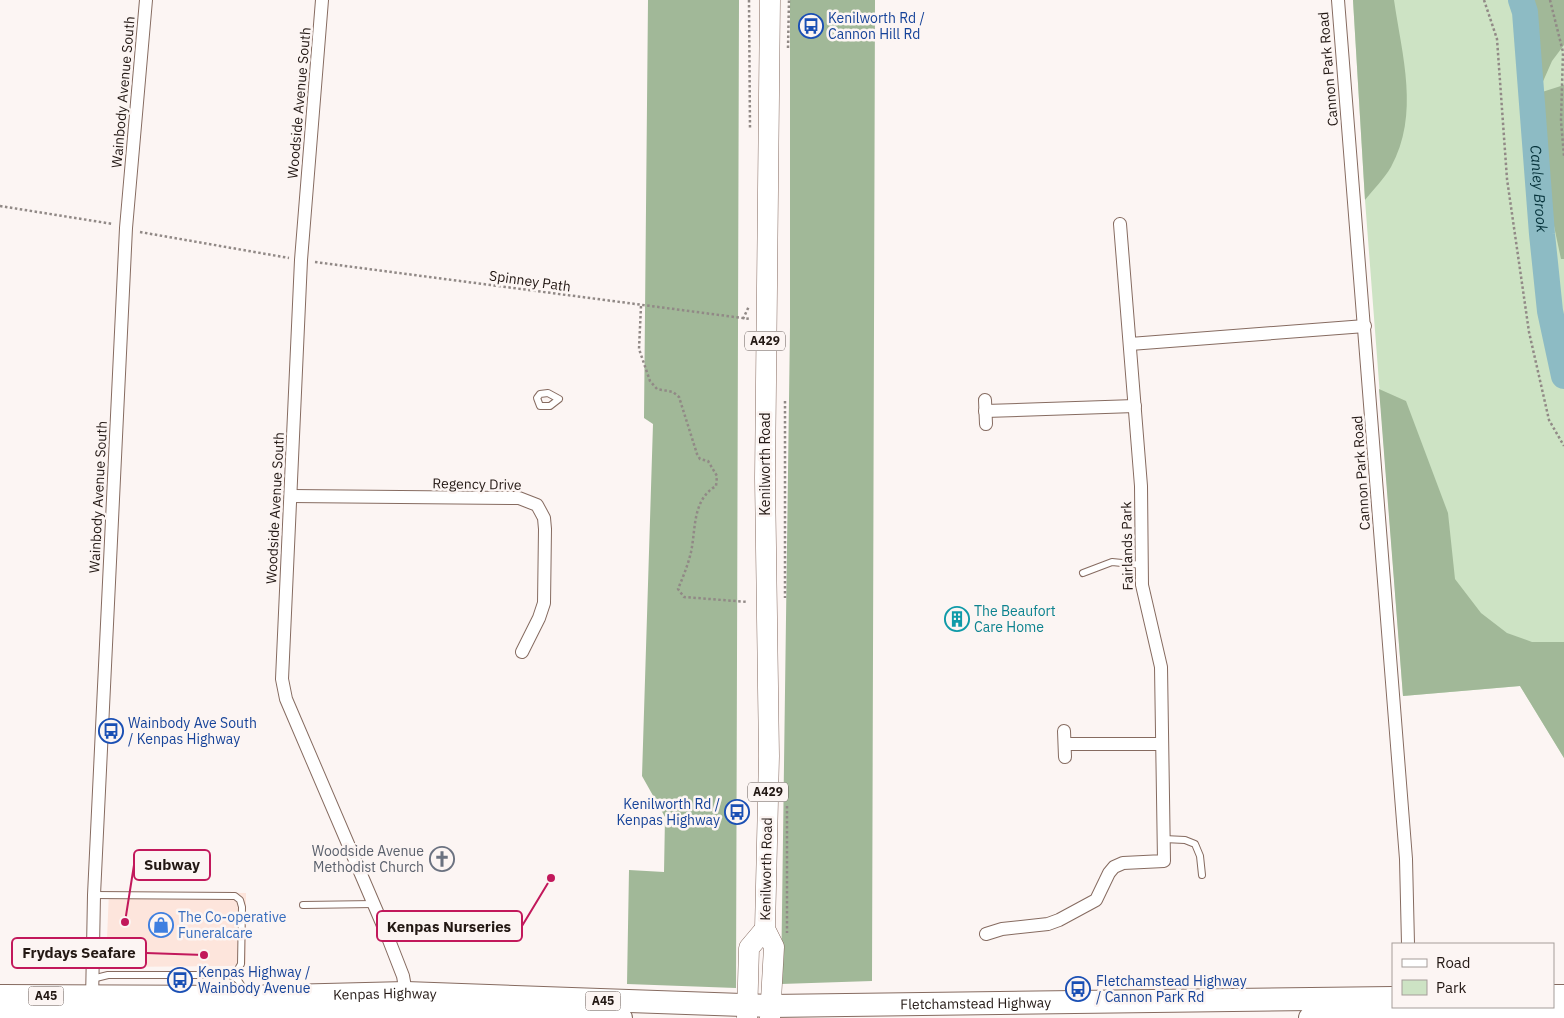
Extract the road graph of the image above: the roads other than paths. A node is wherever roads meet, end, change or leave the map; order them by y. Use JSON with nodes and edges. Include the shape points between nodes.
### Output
{"nodes":[{"id":1,"x":146,"y":0,"type":"edge"},
{"id":2,"x":322,"y":0,"type":"edge"},
{"id":3,"x":770,"y":0,"type":"edge"},
{"id":4,"x":1338,"y":0,"type":"edge"},
{"id":5,"x":1120,"y":224,"type":"dead end"},
{"id":6,"x":1365,"y":326,"type":"junction"},
{"id":7,"x":1130,"y":344,"type":"junction"},
{"id":8,"x":1135,"y":406,"type":"junction"},
{"id":9,"x":986,"y":412,"type":"dead end"},
{"id":10,"x":291,"y":496,"type":"junction"},
{"id":11,"x":1142,"y":564,"type":"junction"},
{"id":12,"x":1083,"y":573,"type":"dead end"},
{"id":13,"x":522,"y":652,"type":"dead end"},
{"id":14,"x":1064,"y":744,"type":"dead end"},
{"id":15,"x":1162,"y":744,"type":"junction"},
{"id":16,"x":1164,"y":839,"type":"junction"},
{"id":17,"x":1202,"y":875,"type":"dead end"},
{"id":18,"x":94,"y":895,"type":"junction"},
{"id":19,"x":374,"y":904,"type":"junction"},
{"id":20,"x":303,"y":905,"type":"dead end"},
{"id":21,"x":765,"y":929,"type":"junction"},
{"id":22,"x":986,"y":934,"type":"dead end"},
{"id":23,"x":1408,"y":943,"type":"edge"},
{"id":24,"x":234,"y":976,"type":"junction"},
{"id":25,"x":0,"y":996,"type":"edge"},
{"id":26,"x":1392,"y":998,"type":"edge"},
{"id":27,"x":92,"y":1002,"type":"edge"},
{"id":28,"x":407,"y":1008,"type":"edge"},
{"id":29,"x":251,"y":1009,"type":"edge"},
{"id":30,"x":748,"y":1012,"type":"edge"},
{"id":31,"x":770,"y":1012,"type":"edge"},
{"id":32,"x":0,"y":1014,"type":"edge"},
{"id":33,"x":1564,"y":1014,"type":"edge"},
{"id":34,"x":621,"y":1018,"type":"edge"},
{"id":35,"x":1310,"y":1018,"type":"edge"}],
"edges":[{"from":1,"to":18,"type":"street","name":"Wainbody Avenue South","via":[[126,228]]},
{"from":2,"to":10,"type":"street","name":"Woodside Avenue South","via":[[301,260]]},
{"from":3,"to":21,"type":"main road","name":"Kenilworth Road","number":"A429","via":[[765,449],[769,756]]},
{"from":4,"to":6,"type":"street","name":"Cannon Park Road"},
{"from":5,"to":7,"type":"street","name":"Fairlands Park"},
{"from":6,"to":7,"type":"street"},
{"from":6,"to":23,"type":"street","name":"Cannon Park Road","via":[[1406,859]]},
{"from":7,"to":8,"type":"street","name":"Fairlands Park"},
{"from":8,"to":9,"type":"street"},
{"from":8,"to":11,"type":"street","name":"Fairlands Park"},
{"from":10,"to":13,"type":"street","name":"Regency Drive","via":[[519,498],[533,502],[544,518],[544,603]]},
{"from":10,"to":19,"type":"street","name":"Woodside Avenue South","via":[[283,689]]},
{"from":11,"to":12,"type":"lane","via":[[1112,562]]},
{"from":11,"to":15,"type":"street","name":"Fairlands Park","via":[[1144,601],[1161,668]]},
{"from":14,"to":15,"type":"street"},
{"from":15,"to":16,"type":"street","name":"Fairlands Park"},
{"from":16,"to":17,"type":"lane","via":[[1195,844]]},
{"from":16,"to":22,"type":"street","name":"Fairlands Park","via":[[1164,861],[1123,863],[1114,867],[1096,900],[1059,920],[1002,928]]},
{"from":18,"to":24,"type":"lane","via":[[235,896],[242,907],[241,964]]},
{"from":18,"to":27,"type":"street","name":"Wainbody Avenue South"},
{"from":19,"to":20,"type":"lane"},
{"from":19,"to":28,"type":"street","name":"Woodside Avenue South","via":[[403,976]]},
{"from":21,"to":30,"type":"main road","name":"Kenilworth Road","via":[[749,948]]},
{"from":21,"to":31,"type":"main road","name":"Kenilworth Road","number":"A429","via":[[774,947]]},
{"from":24,"to":27,"type":"lane","via":[[116,974]]},
{"from":24,"to":29,"type":"lane"},
{"from":25,"to":27,"type":"highway","name":"Kenpas Highway","number":"A45"},
{"from":26,"to":31,"type":"highway","name":"Fletchamstead Highway","number":"A45"},
{"from":27,"to":29,"type":"highway","name":"Kenpas Highway","number":"A45"},
{"from":27,"to":32,"type":"highway","name":"Kenpas Highway","number":"A45"},
{"from":28,"to":29,"type":"highway","name":"Kenpas Highway","number":"A45"},
{"from":28,"to":30,"type":"highway","name":"Kenpas Highway","number":"A45"},
{"from":28,"to":34,"type":"highway","name":"Kenpas Highway","number":"A45"},
{"from":30,"to":31,"type":"highway","name":"Kenpas Highway","number":"A45"},
{"from":33,"to":35,"type":"highway"}]}
